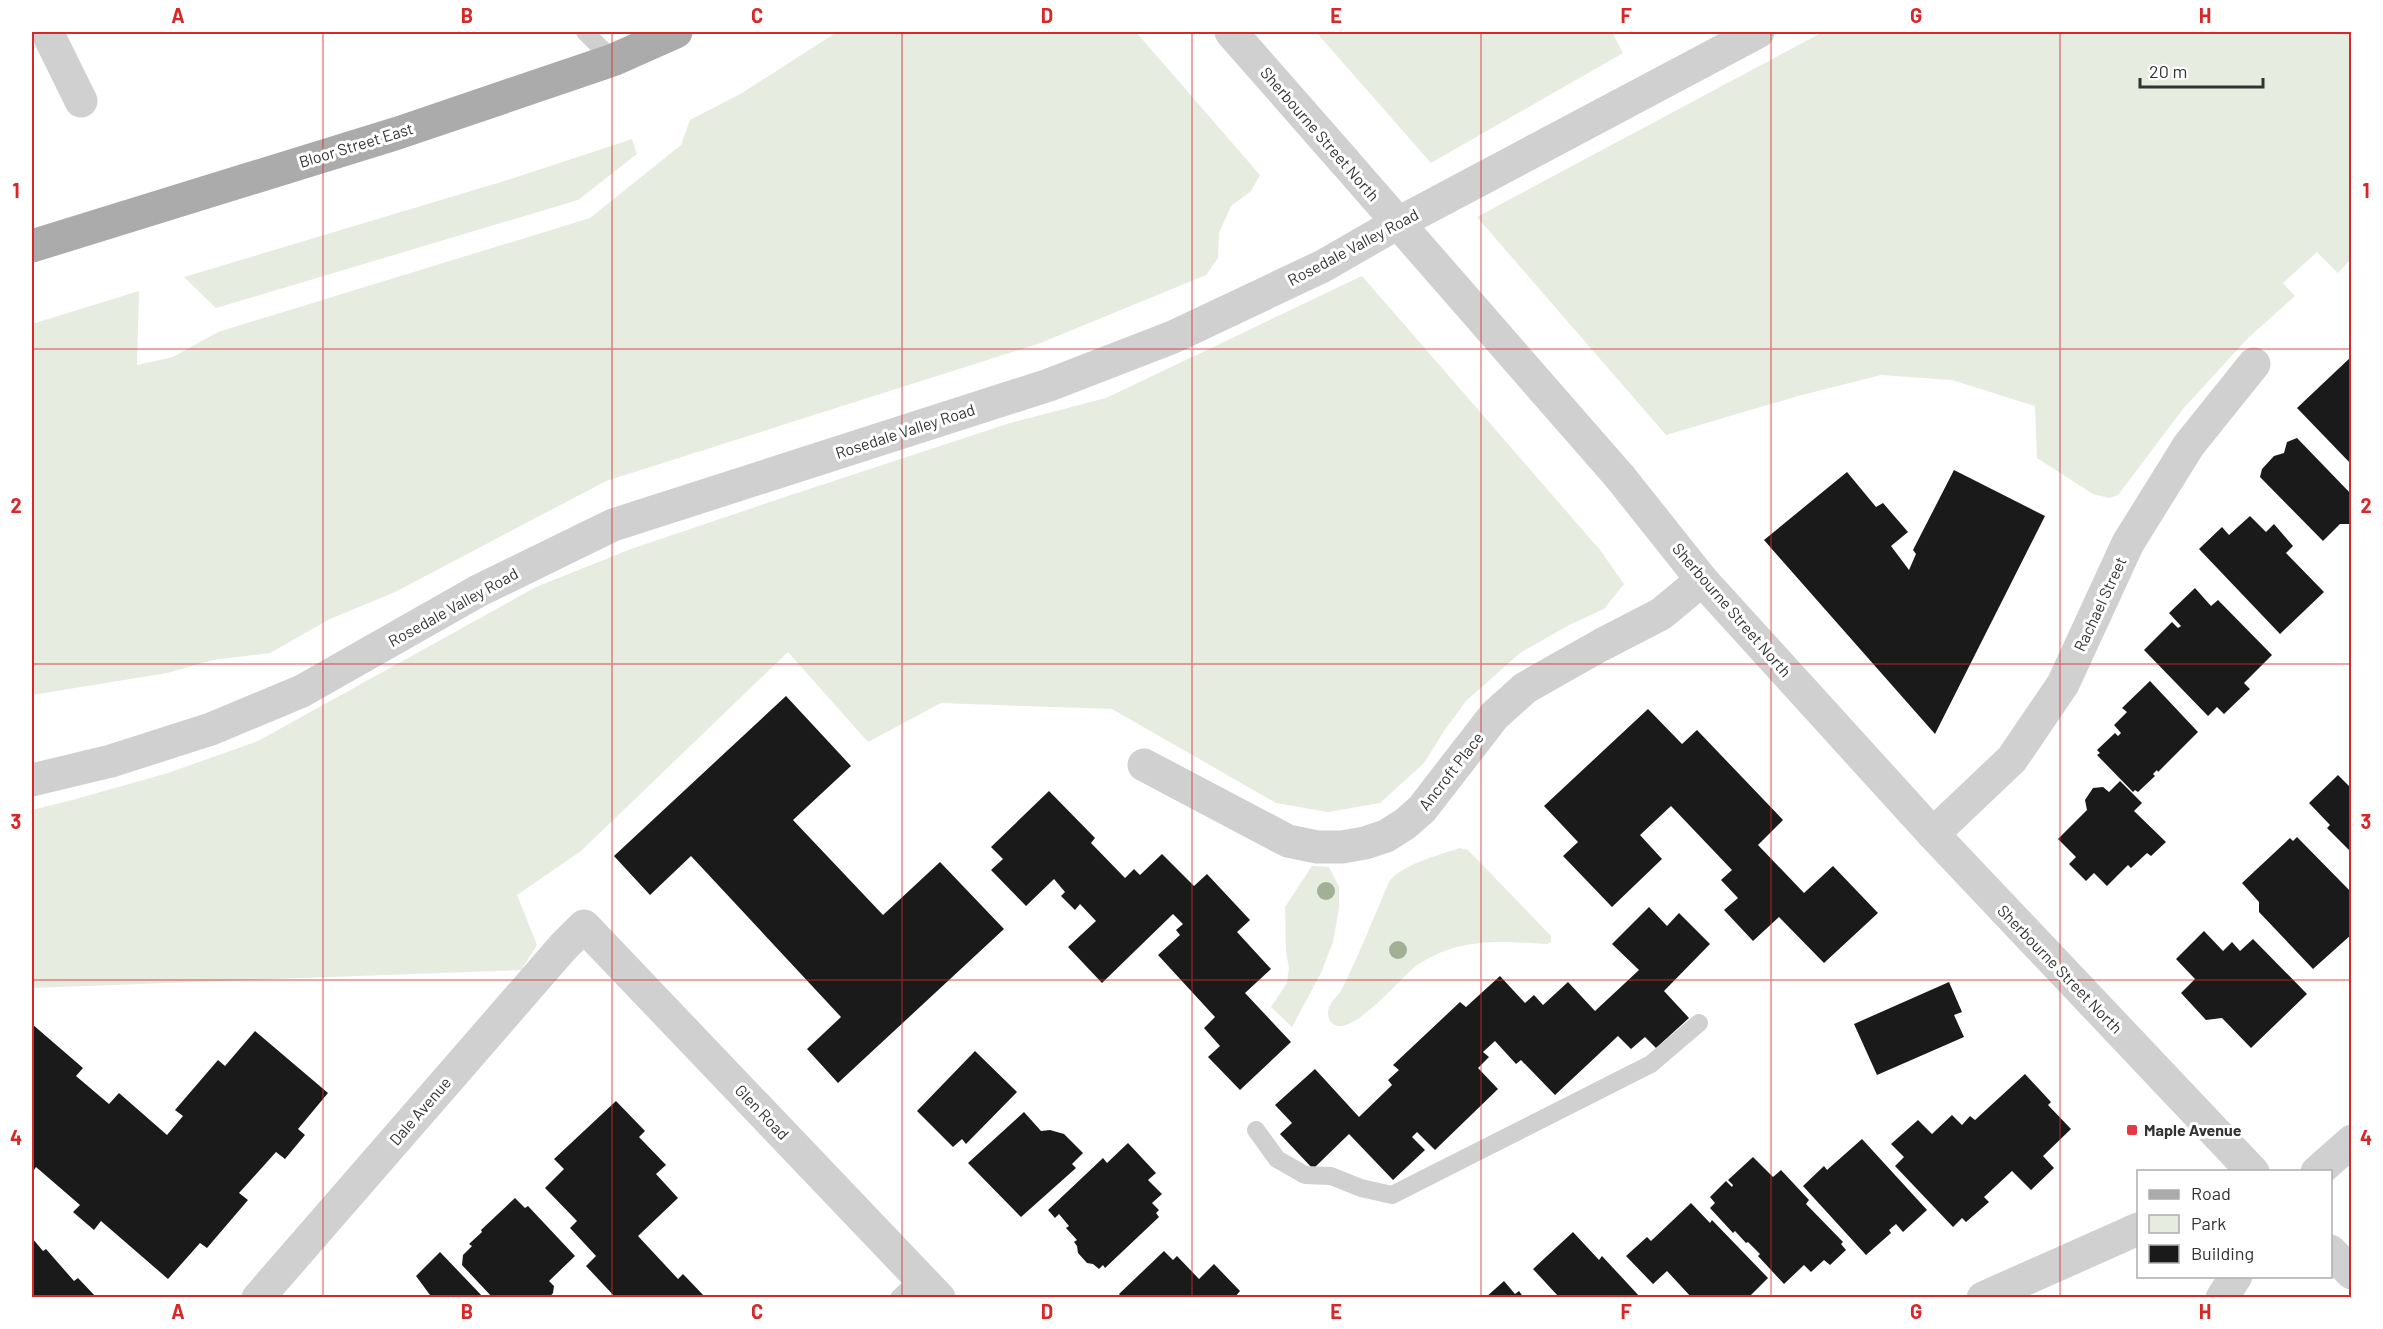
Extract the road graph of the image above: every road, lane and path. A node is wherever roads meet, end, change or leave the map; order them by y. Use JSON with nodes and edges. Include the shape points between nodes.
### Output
{"nodes":[{"id":1,"x":47,"y":32,"type":"edge"},
{"id":2,"x":585,"y":32,"type":"edge"},
{"id":3,"x":676,"y":32,"type":"edge"},
{"id":4,"x":1231,"y":32,"type":"edge"},
{"id":5,"x":1758,"y":32,"type":"edge"},
{"id":6,"x":613,"y":60,"type":"junction"},
{"id":7,"x":81,"y":101,"type":"dead end"},
{"id":8,"x":32,"y":246,"type":"edge"},
{"id":9,"x":2254,"y":364,"type":"dead end"},
{"id":10,"x":1702,"y":580,"type":"junction"},
{"id":11,"x":1144,"y":765,"type":"dead end"},
{"id":12,"x":32,"y":780,"type":"edge"},
{"id":13,"x":1933,"y":834,"type":"junction"},
{"id":14,"x":584,"y":926,"type":"joint"},
{"id":15,"x":1699,"y":1023,"type":"dead end"},
{"id":16,"x":1256,"y":1130,"type":"dead end"},
{"id":17,"x":2352,"y":1141,"type":"edge"},
{"id":18,"x":2251,"y":1170,"type":"edge"},
{"id":19,"x":2319,"y":1170,"type":"edge"},
{"id":20,"x":2137,"y":1230,"type":"edge"},
{"id":21,"x":2332,"y":1252,"type":"edge"},
{"id":22,"x":2352,"y":1273,"type":"edge"},
{"id":23,"x":2235,"y":1278,"type":"edge"},
{"id":24,"x":920,"y":1291,"type":"edge"},
{"id":25,"x":258,"y":1298,"type":"edge"},
{"id":26,"x":1983,"y":1298,"type":"edge"},
{"id":27,"x":2222,"y":1298,"type":"edge"}],
"edges":[{"from":1,"to":7,"type":"street"},
{"from":2,"to":6,"type":"lane"},
{"from":3,"to":6,"type":"main road","name":"Bloor Street East"},
{"from":4,"to":10,"type":"street","name":"Sherbourne Street North","bridge":true,"via":[[1620,477]]},
{"from":5,"to":12,"type":"street","name":"Rosedale Valley Road","via":[[1323,266],[1173,337],[1049,385],[613,525],[478,591],[302,691],[211,729],[111,761]]},
{"from":6,"to":8,"type":"main road","name":"Bloor Street East","via":[[398,133]]},
{"from":9,"to":13,"type":"street","name":"Rachael Street","via":[[2189,444],[2128,543],[2063,684],[2012,759]]},
{"from":10,"to":11,"type":"street","name":"Ancroft Place","via":[[1661,614],[1525,688],[1494,716],[1422,809],[1405,825],[1365,843],[1317,847],[1288,841]]},
{"from":10,"to":13,"type":"street","name":"Sherbourne Street North"},
{"from":13,"to":18,"type":"street","name":"Sherbourne Street North"},
{"from":14,"to":24,"type":"street","name":"Glen Road"},
{"from":14,"to":25,"type":"street","name":"Dale Avenue"},
{"from":15,"to":16,"type":"lane","via":[[1651,1064],[1392,1195],[1331,1176],[1305,1175],[1277,1159]]},
{"from":17,"to":19,"type":"street"},
{"from":20,"to":26,"type":"street"},
{"from":21,"to":22,"type":"street"},
{"from":23,"to":27,"type":"street"}]}
